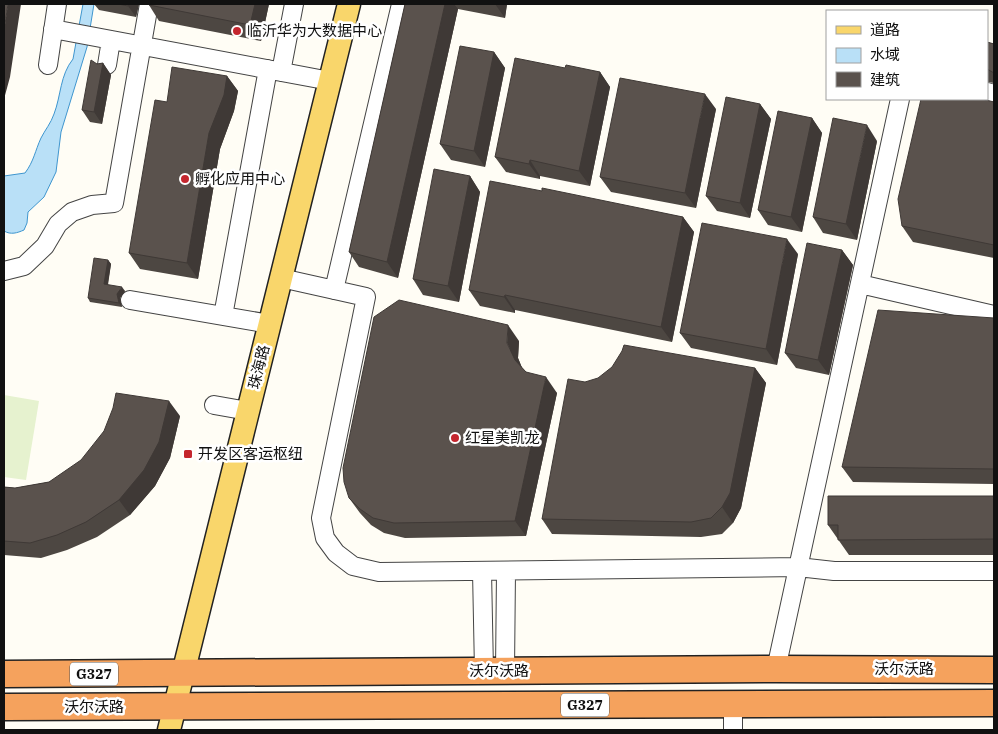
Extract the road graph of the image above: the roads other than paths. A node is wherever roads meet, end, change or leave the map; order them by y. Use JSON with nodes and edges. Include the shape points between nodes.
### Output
{"nodes":[{"id":1,"x":57,"y":4,"type":"edge"},
{"id":2,"x":148,"y":4,"type":"edge"},
{"id":3,"x":294,"y":4,"type":"edge"},
{"id":4,"x":349,"y":4,"type":"edge"},
{"id":5,"x":401,"y":4,"type":"edge"},
{"id":6,"x":53,"y":29,"type":"junction"},
{"id":7,"x":111,"y":40,"type":"junction"},
{"id":8,"x":141,"y":46,"type":"junction"},
{"id":9,"x":48,"y":65,"type":"dead end"},
{"id":10,"x":107,"y":65,"type":"dead end"},
{"id":11,"x":274,"y":71,"type":"junction"},
{"id":12,"x":330,"y":81,"type":"junction"},
{"id":13,"x":900,"y":100,"type":"edge"},
{"id":14,"x":4,"y":271,"type":"edge"},
{"id":15,"x":281,"y":278,"type":"junction"},
{"id":16,"x":860,"y":284,"type":"junction"},
{"id":17,"x":334,"y":290,"type":"junction"},
{"id":18,"x":130,"y":300,"type":"dead end"},
{"id":19,"x":994,"y":315,"type":"edge"},
{"id":20,"x":223,"y":316,"type":"junction"},
{"id":21,"x":270,"y":324,"type":"junction"},
{"id":22,"x":214,"y":405,"type":"dead end"},
{"id":23,"x":248,"y":411,"type":"junction"},
{"id":24,"x":813,"y":497,"type":"junction"},
{"id":25,"x":832,"y":497,"type":"edge"},
{"id":26,"x":798,"y":568,"type":"junction"},
{"id":27,"x":482,"y":571,"type":"junction"},
{"id":28,"x":506,"y":571,"type":"junction"},
{"id":29,"x":994,"y":571,"type":"edge"},
{"id":30,"x":776,"y":669,"type":"junction"},
{"id":31,"x":994,"y":670,"type":"edge"},
{"id":32,"x":494,"y":671,"type":"junction"},
{"id":33,"x":183,"y":673,"type":"junction"},
{"id":34,"x":4,"y":674,"type":"edge"},
{"id":35,"x":994,"y":703,"type":"edge"},
{"id":36,"x":733,"y":704,"type":"junction"},
{"id":37,"x":4,"y":707,"type":"edge"},
{"id":38,"x":172,"y":719,"type":"edge"},
{"id":39,"x":733,"y":730,"type":"edge"}],
"edges":[{"from":1,"to":6,"type":"street"},
{"from":2,"to":8,"type":"street"},
{"from":3,"to":11,"type":"street"},
{"from":4,"to":12,"type":"main road","name":"珠海路"},
{"from":5,"to":17,"type":"street"},
{"from":6,"to":7,"type":"street"},
{"from":6,"to":9,"type":"street"},
{"from":7,"to":8,"type":"street"},
{"from":7,"to":10,"type":"street"},
{"from":8,"to":11,"type":"street"},
{"from":8,"to":14,"type":"street","via":[[114,202],[72,212],[24,266]]},
{"from":11,"to":12,"type":"street"},
{"from":11,"to":20,"type":"street"},
{"from":12,"to":15,"type":"main road","name":"珠海路"},
{"from":13,"to":16,"type":"street"},
{"from":15,"to":17,"type":"street"},
{"from":15,"to":21,"type":"main road","name":"珠海路"},
{"from":16,"to":19,"type":"street"},
{"from":16,"to":24,"type":"street"},
{"from":17,"to":27,"type":"street","via":[[366,297],[322,518],[325,538],[336,553],[353,566],[379,572]]},
{"from":18,"to":20,"type":"street"},
{"from":20,"to":21,"type":"street"},
{"from":21,"to":23,"type":"main road","name":"珠海路"},
{"from":22,"to":23,"type":"street"},
{"from":23,"to":33,"type":"main road","name":"珠海路"},
{"from":24,"to":25,"type":"street"},
{"from":24,"to":26,"type":"street"},
{"from":26,"to":28,"type":"street"},
{"from":26,"to":29,"type":"street"},
{"from":26,"to":30,"type":"street"},
{"from":27,"to":28,"type":"street"},
{"from":27,"to":32,"type":"street"},
{"from":28,"to":32,"type":"street"},
{"from":30,"to":31,"type":"highway","name":"沃尔沃路","number":"G327"},
{"from":30,"to":32,"type":"highway","name":"沃尔沃路","number":"G327"},
{"from":32,"to":33,"type":"highway","name":"沃尔沃路","number":"G327"},
{"from":33,"to":34,"type":"highway","name":"沃尔沃路","number":"G327"},
{"from":33,"to":38,"type":"main road","name":"珠海路"},
{"from":35,"to":36,"type":"highway","name":"沃尔沃路","number":"G327"},
{"from":36,"to":38,"type":"highway","name":"沃尔沃路","number":"G327"},
{"from":36,"to":39,"type":"street"},
{"from":37,"to":38,"type":"highway","name":"沃尔沃路","number":"G327"}]}
